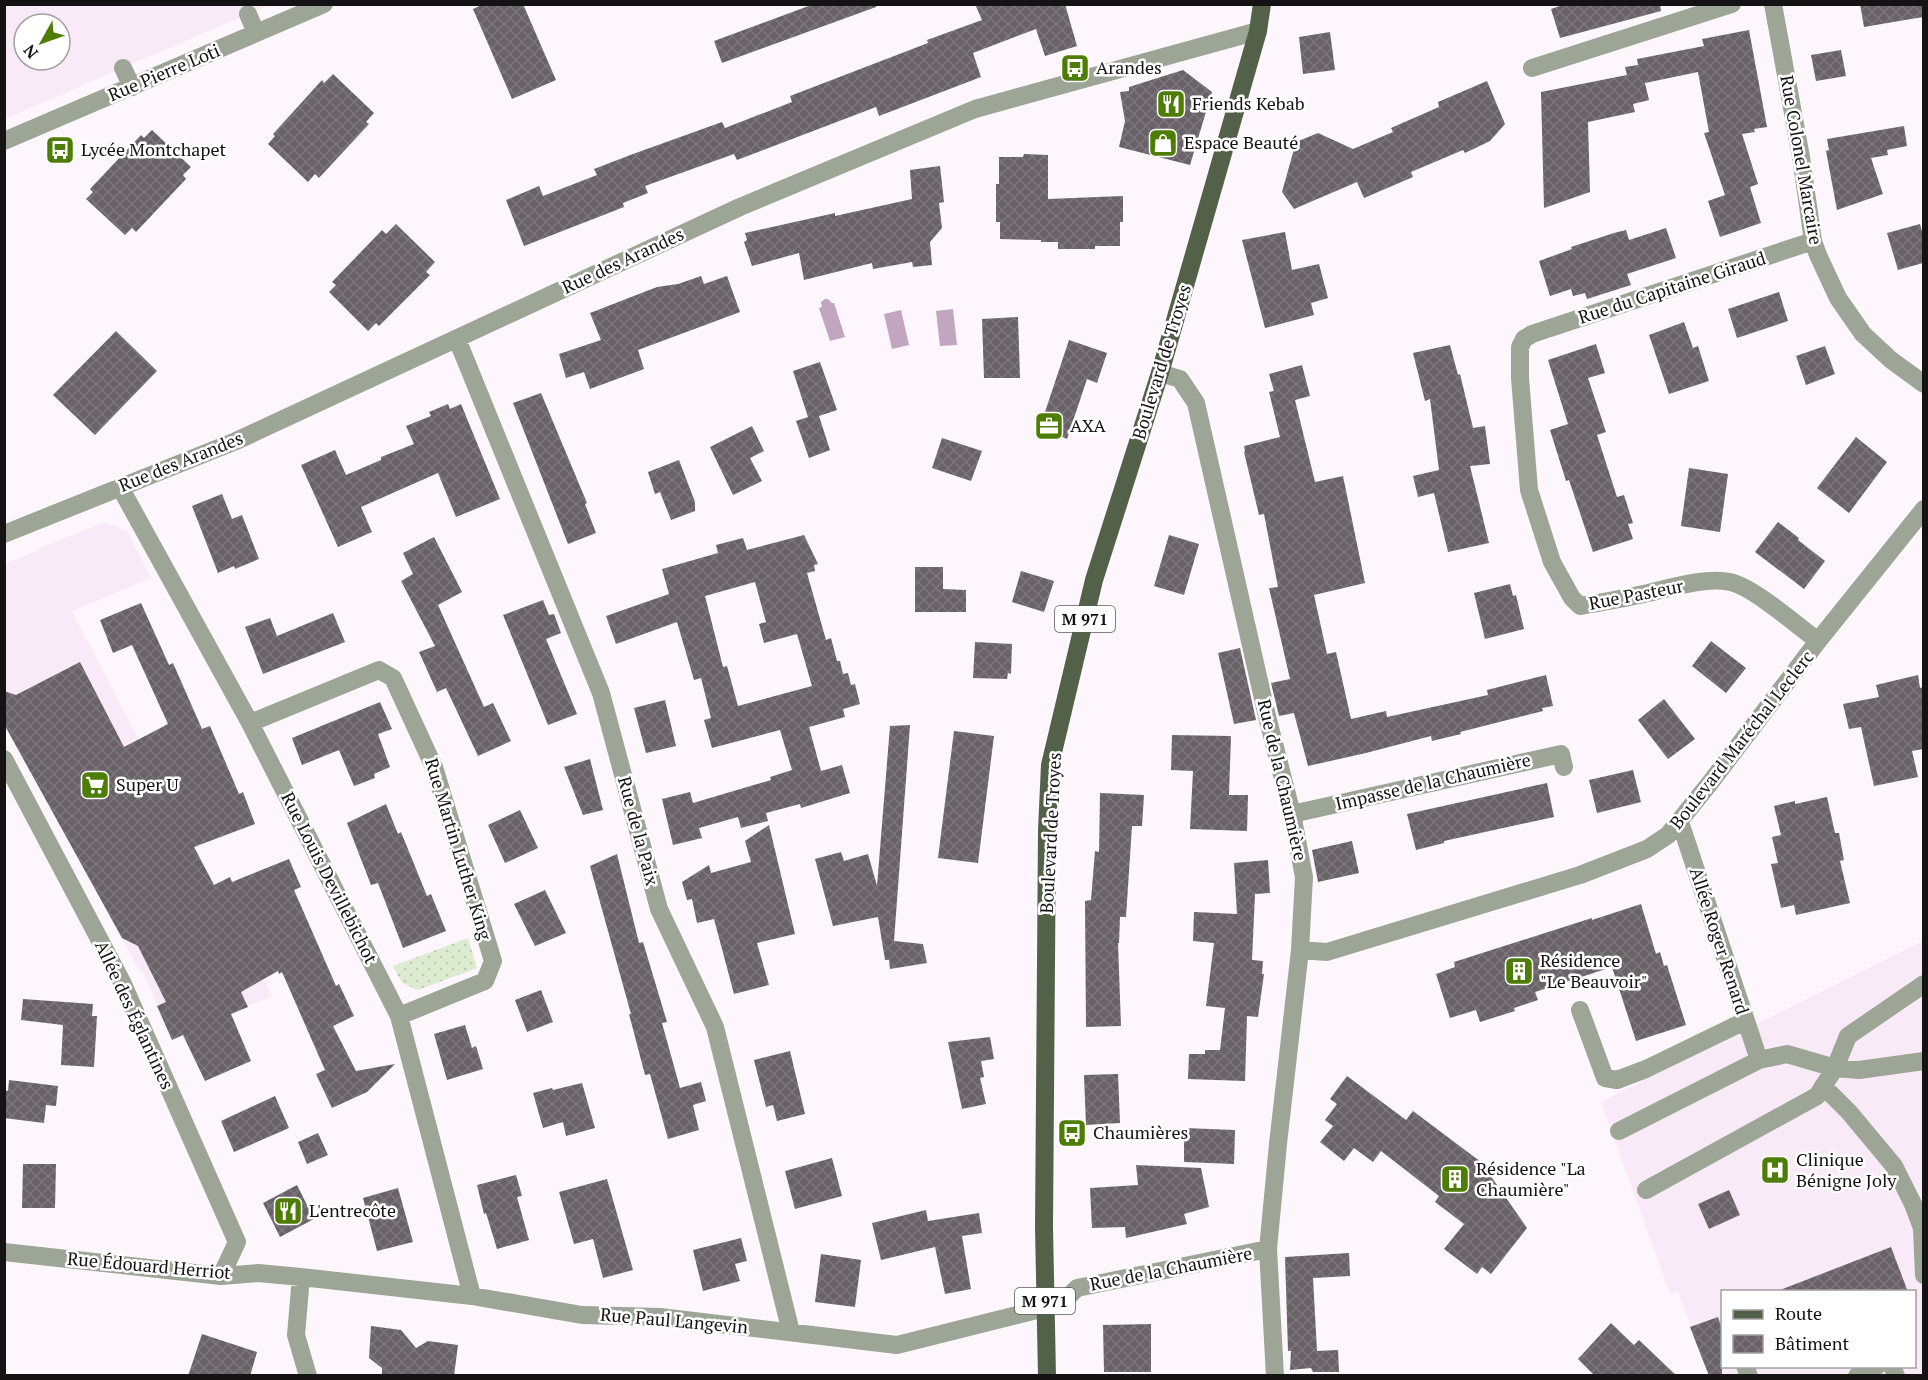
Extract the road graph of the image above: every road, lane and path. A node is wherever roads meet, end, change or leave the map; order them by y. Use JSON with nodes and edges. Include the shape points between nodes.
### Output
{"nodes":[{"id":1,"x":324,"y":4,"type":"edge"},
{"id":2,"x":1262,"y":4,"type":"edge"},
{"id":3,"x":1732,"y":4,"type":"edge"},
{"id":4,"x":1773,"y":4,"type":"edge"},
{"id":5,"x":248,"y":14,"type":"dead end"},
{"id":6,"x":1258,"y":31,"type":"junction"},
{"id":7,"x":256,"y":33,"type":"junction"},
{"id":8,"x":123,"y":68,"type":"dead end"},
{"id":9,"x":1532,"y":68,"type":"dead end"},
{"id":10,"x":132,"y":87,"type":"junction"},
{"id":11,"x":4,"y":141,"type":"edge"},
{"id":12,"x":1813,"y":241,"type":"junction"},
{"id":13,"x":1532,"y":334,"type":"joint"},
{"id":14,"x":457,"y":339,"type":"junction"},
{"id":15,"x":1160,"y":374,"type":"junction"},
{"id":16,"x":1923,"y":384,"type":"edge"},
{"id":17,"x":120,"y":487,"type":"junction"},
{"id":18,"x":1923,"y":509,"type":"edge"},
{"id":19,"x":4,"y":534,"type":"edge"},
{"id":20,"x":1818,"y":641,"type":"junction"},
{"id":21,"x":250,"y":723,"type":"junction"},
{"id":22,"x":4,"y":759,"type":"edge"},
{"id":23,"x":1564,"y":767,"type":"dead end"},
{"id":24,"x":1292,"y":814,"type":"junction"},
{"id":25,"x":1680,"y":822,"type":"junction"},
{"id":26,"x":1300,"y":950,"type":"junction"},
{"id":27,"x":1923,"y":984,"type":"edge"},
{"id":28,"x":1580,"y":1010,"type":"dead end"},
{"id":29,"x":399,"y":1016,"type":"junction"},
{"id":30,"x":1745,"y":1021,"type":"junction"},
{"id":31,"x":1759,"y":1060,"type":"junction"},
{"id":32,"x":1923,"y":1061,"type":"edge"},
{"id":33,"x":1834,"y":1068,"type":"junction"},
{"id":34,"x":1823,"y":1086,"type":"junction"},
{"id":35,"x":1619,"y":1131,"type":"dead end"},
{"id":36,"x":1646,"y":1190,"type":"dead end"},
{"id":37,"x":1923,"y":1227,"type":"edge"},
{"id":38,"x":1268,"y":1249,"type":"junction"},
{"id":39,"x":4,"y":1251,"type":"edge"},
{"id":40,"x":1923,"y":1275,"type":"edge"},
{"id":41,"x":221,"y":1276,"type":"junction"},
{"id":42,"x":301,"y":1277,"type":"junction"},
{"id":43,"x":472,"y":1296,"type":"junction"},
{"id":44,"x":1045,"y":1308,"type":"junction"},
{"id":45,"x":792,"y":1332,"type":"junction"},
{"id":46,"x":1872,"y":1368,"type":"edge"},
{"id":47,"x":308,"y":1376,"type":"edge"},
{"id":48,"x":1047,"y":1376,"type":"edge"},
{"id":49,"x":1275,"y":1376,"type":"edge"},
{"id":50,"x":1857,"y":1376,"type":"edge"}],
"edges":[{"from":1,"to":7,"type":"street","name":"Rue Pierre Loti"},
{"from":2,"to":6,"type":"main road","number":"M 971"},
{"from":3,"to":9,"type":"street"},
{"from":4,"to":12,"type":"street","name":"Rue Colonel Marcaire"},
{"from":5,"to":7,"type":"street"},
{"from":6,"to":14,"type":"street","name":"Rue des Arandes","via":[[975,109],[740,207]]},
{"from":6,"to":15,"type":"main road","name":"Boulevard de Troyes","number":"M 971"},
{"from":7,"to":10,"type":"street","name":"Rue Pierre Loti"},
{"from":8,"to":10,"type":"street"},
{"from":10,"to":11,"type":"street","name":"Rue Pierre Loti"},
{"from":12,"to":13,"type":"street","name":"Rue du Capitaine Giraud"},
{"from":12,"to":16,"type":"street","name":"Rue Colonel Marcaire","via":[[1838,298],[1863,334]]},
{"from":13,"to":20,"type":"street","name":"Rue Pasteur","via":[[1520,347],[1529,490],[1552,562],[1572,598],[1580,606],[1681,585],[1731,582],[1751,591]]},
{"from":14,"to":17,"type":"street","name":"Rue des Arandes","via":[[236,441]]},
{"from":14,"to":45,"type":"street","name":"Rue de la Paix","via":[[600,693],[659,909],[715,1027]]},
{"from":15,"to":24,"type":"street","name":"Rue de la Chaumière","via":[[1180,379],[1196,403],[1266,716]]},
{"from":15,"to":44,"type":"main road","name":"Boulevard de Troyes","number":"M 971","via":[[1094,580],[1050,765]]},
{"from":17,"to":19,"type":"street","name":"Rue des Arandes"},
{"from":17,"to":21,"type":"street","name":"Rue Louis Devillebichot"},
{"from":18,"to":20,"type":"street","name":"Boulevard Maréchal Leclerc"},
{"from":20,"to":25,"type":"street","name":"Boulevard Maréchal Leclerc"},
{"from":21,"to":29,"type":"street","name":"Rue Louis Devillebichot"},
{"from":21,"to":29,"type":"street","name":"Rue Martin Luther King","via":[[379,670],[393,678],[434,767],[493,961],[485,981]]},
{"from":22,"to":41,"type":"street","name":"Allée des Églantines","via":[[122,982],[237,1242]]},
{"from":23,"to":24,"type":"street","name":"Impasse de la Chaumière","via":[[1561,754]]},
{"from":24,"to":26,"type":"street","name":"Rue de la Chaumière","via":[[1304,877]]},
{"from":25,"to":26,"type":"street","name":"Boulevard Maréchal Leclerc","via":[[1647,849],[1580,875],[1327,952]]},
{"from":25,"to":30,"type":"street","name":"Allée Roger Renard"},
{"from":26,"to":38,"type":"street","name":"Rue de la Chaumière"},
{"from":27,"to":33,"type":"street","via":[[1848,1036]]},
{"from":28,"to":30,"type":"street","via":[[1605,1078],[1617,1080]]},
{"from":29,"to":43,"type":"street","name":"Rue Louis Devillebichot"},
{"from":30,"to":31,"type":"street","name":"Allée Roger Renard"},
{"from":31,"to":33,"type":"street","via":[[1787,1054]]},
{"from":31,"to":35,"type":"street"},
{"from":32,"to":33,"type":"street","via":[[1859,1070]]},
{"from":33,"to":34,"type":"street"},
{"from":34,"to":36,"type":"street","via":[[1817,1096]]},
{"from":34,"to":37,"type":"street","via":[[1894,1166]]},
{"from":37,"to":40,"type":"street"},
{"from":38,"to":44,"type":"street","name":"Rue de la Chaumière","via":[[1077,1288],[1063,1302]]},
{"from":38,"to":49,"type":"street","name":"Rue de la Chaumière"},
{"from":39,"to":41,"type":"street","name":"Rue Édouard Herriot"},
{"from":41,"to":42,"type":"street","name":"Rue Édouard Herriot","via":[[258,1273]]},
{"from":42,"to":43,"type":"street","name":"Rue Paul Langevin"},
{"from":42,"to":47,"type":"street","via":[[296,1335]]},
{"from":43,"to":45,"type":"street","name":"Rue Paul Langevin","via":[[582,1314],[660,1317]]},
{"from":44,"to":45,"type":"street","name":"Rue Paul Langevin","via":[[897,1344]]},
{"from":44,"to":48,"type":"main road","name":"Boulevard de Troyes","number":"M 971"},
{"from":46,"to":50,"type":"street"}]}
